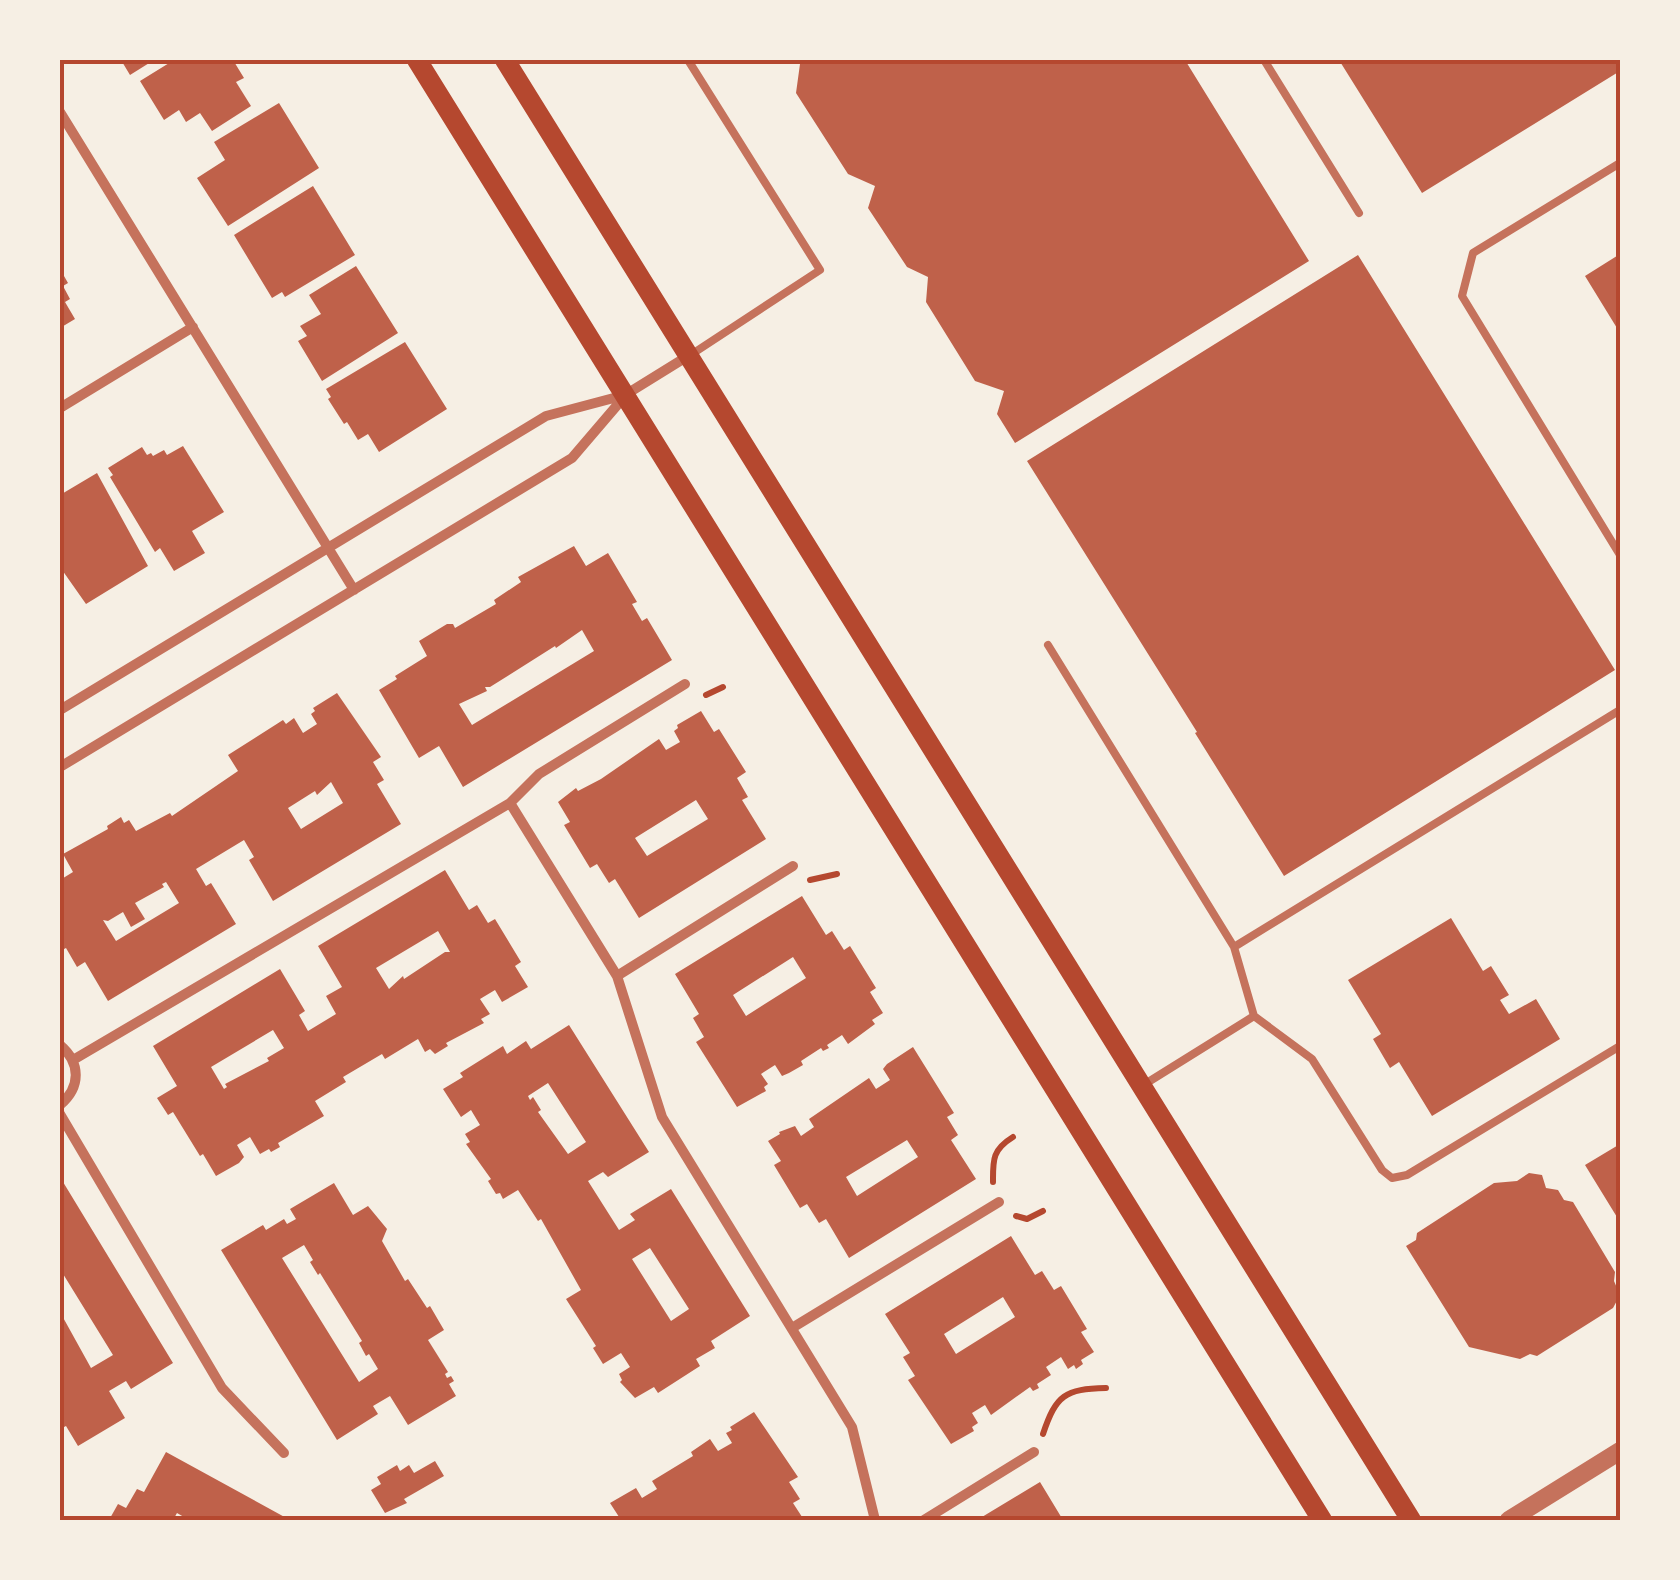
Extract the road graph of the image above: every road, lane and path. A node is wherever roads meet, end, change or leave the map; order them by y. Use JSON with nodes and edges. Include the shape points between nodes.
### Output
{"nodes":[{"id":1,"x":418,"y":60,"type":"edge"},
{"id":2,"x":505,"y":60,"type":"edge"},
{"id":3,"x":688,"y":60,"type":"edge"},
{"id":4,"x":1264,"y":60,"type":"edge"},
{"id":5,"x":60,"y":112,"type":"edge"},
{"id":6,"x":1620,"y":162,"type":"edge"},
{"id":7,"x":1358,"y":213,"type":"dead end"},
{"id":8,"x":193,"y":327,"type":"junction"},
{"id":9,"x":689,"y":356,"type":"junction"},
{"id":10,"x":625,"y":396,"type":"junction"},
{"id":11,"x":60,"y":408,"type":"edge"},
{"id":12,"x":329,"y":548,"type":"junction"},
{"id":13,"x":1620,"y":555,"type":"edge"},
{"id":14,"x":354,"y":590,"type":"junction"},
{"id":15,"x":1048,"y":645,"type":"dead end"},
{"id":16,"x":684,"y":684,"type":"dead end"},
{"id":17,"x":60,"y":710,"type":"edge"},
{"id":18,"x":1620,"y":710,"type":"edge"},
{"id":19,"x":60,"y":767,"type":"edge"},
{"id":20,"x":510,"y":803,"type":"junction"},
{"id":21,"x":793,"y":866,"type":"dead end"},
{"id":22,"x":1234,"y":947,"type":"junction"},
{"id":23,"x":617,"y":976,"type":"junction"},
{"id":24,"x":1254,"y":1016,"type":"junction"},
{"id":25,"x":60,"y":1046,"type":"edge"},
{"id":26,"x":1620,"y":1046,"type":"edge"},
{"id":27,"x":73,"y":1060,"type":"junction"},
{"id":28,"x":1141,"y":1086,"type":"junction"},
{"id":29,"x":60,"y":1105,"type":"edge"},
{"id":30,"x":60,"y":1114,"type":"edge"},
{"id":31,"x":999,"y":1202,"type":"dead end"},
{"id":32,"x":792,"y":1328,"type":"junction"},
{"id":33,"x":1106,"y":1388,"type":"dead end"},
{"id":34,"x":1620,"y":1451,"type":"edge"},
{"id":35,"x":1034,"y":1452,"type":"joint"},
{"id":36,"x":284,"y":1453,"type":"dead end"},
{"id":37,"x":874,"y":1520,"type":"edge"},
{"id":38,"x":924,"y":1520,"type":"edge"},
{"id":39,"x":1322,"y":1520,"type":"edge"},
{"id":40,"x":1411,"y":1520,"type":"edge"},
{"id":41,"x":1509,"y":1520,"type":"edge"}],
"edges":[{"from":1,"to":10,"type":"main road"},
{"from":2,"to":9,"type":"main road"},
{"from":3,"to":9,"type":"lane","via":[[820,270]]},
{"from":4,"to":7,"type":"lane"},
{"from":5,"to":8,"type":"street"},
{"from":6,"to":13,"type":"lane","via":[[1473,254],[1462,296]]},
{"from":8,"to":11,"type":"street"},
{"from":8,"to":12,"type":"street"},
{"from":9,"to":10,"type":"street"},
{"from":9,"to":28,"type":"main road"},
{"from":10,"to":12,"type":"street","via":[[546,416]]},
{"from":10,"to":14,"type":"street","via":[[572,458]]},
{"from":10,"to":39,"type":"main road"},
{"from":12,"to":14,"type":"street"},
{"from":12,"to":17,"type":"street"},
{"from":14,"to":19,"type":"street"},
{"from":15,"to":22,"type":"lane"},
{"from":16,"to":20,"type":"street","via":[[538,774]]},
{"from":18,"to":22,"type":"lane"},
{"from":20,"to":23,"type":"street"},
{"from":20,"to":27,"type":"street"},
{"from":21,"to":23,"type":"street"},
{"from":22,"to":24,"type":"lane"},
{"from":23,"to":32,"type":"street","via":[[662,1116]]},
{"from":24,"to":26,"type":"lane","via":[[1312,1060],[1392,1178]]},
{"from":24,"to":28,"type":"lane"},
{"from":25,"to":27,"type":"street"},
{"from":27,"to":29,"type":"street","via":[[75,1086]]},
{"from":28,"to":40,"type":"main road"},
{"from":30,"to":36,"type":"street","via":[[222,1388]]},
{"from":31,"to":32,"type":"street"},
{"from":32,"to":37,"type":"street","via":[[852,1427]]},
{"from":33,"to":35,"type":"path","via":[[1062,1397]]},
{"from":34,"to":41,"type":"street"},
{"from":35,"to":38,"type":"street"}]}
